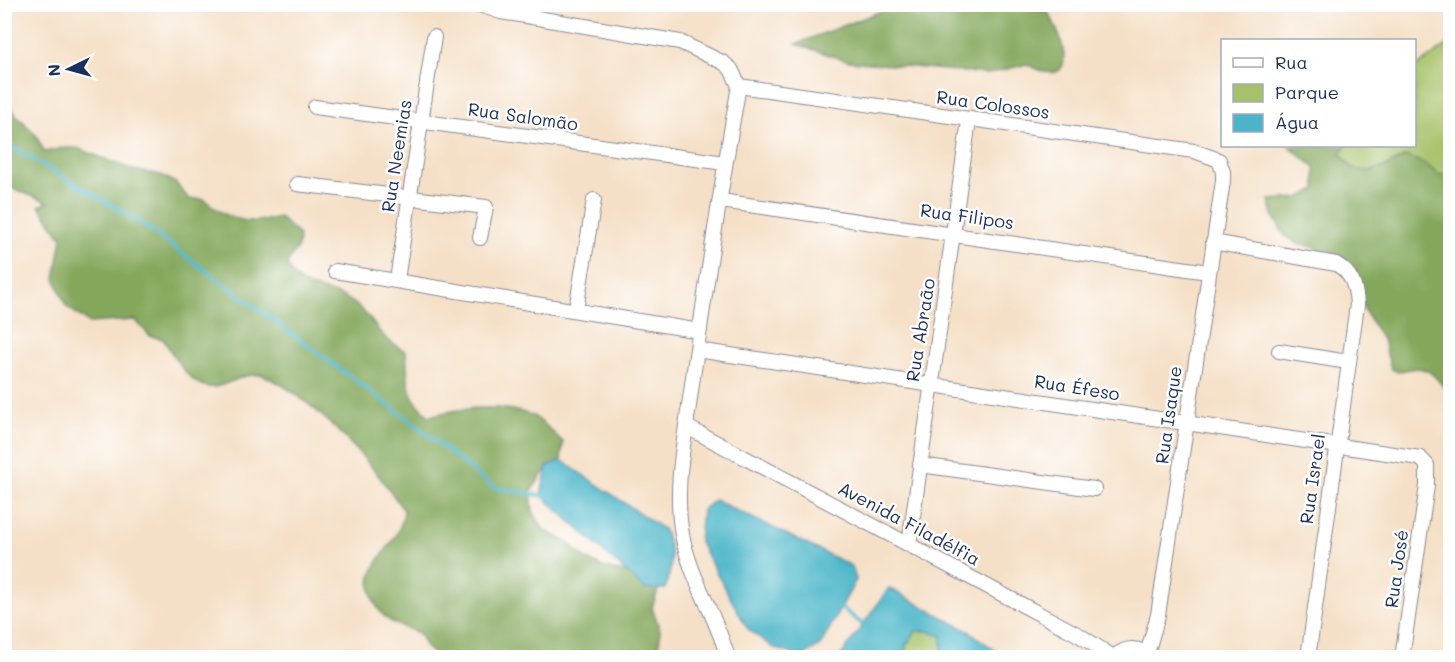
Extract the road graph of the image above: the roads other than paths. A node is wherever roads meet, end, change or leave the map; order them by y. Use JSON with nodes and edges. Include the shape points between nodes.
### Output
{"nodes":[{"id":1,"x":476,"y":4,"type":"edge"},
{"id":2,"x":434,"y":37,"type":"dead end"},
{"id":3,"x":740,"y":86,"type":"junction"},
{"id":4,"x":315,"y":107,"type":"dead end"},
{"id":5,"x":969,"y":120,"type":"junction"},
{"id":6,"x":421,"y":121,"type":"junction"},
{"id":7,"x":725,"y":163,"type":"junction"},
{"id":8,"x":1223,"y":181,"type":"joint"},
{"id":9,"x":297,"y":184,"type":"dead end"},
{"id":10,"x":409,"y":197,"type":"junction"},
{"id":11,"x":594,"y":200,"type":"dead end"},
{"id":12,"x":721,"y":201,"type":"junction"},
{"id":13,"x":954,"y":233,"type":"junction"},
{"id":14,"x":480,"y":237,"type":"dead end"},
{"id":15,"x":1213,"y":242,"type":"junction"},
{"id":16,"x":335,"y":271,"type":"dead end"},
{"id":17,"x":1208,"y":272,"type":"junction"},
{"id":18,"x":397,"y":280,"type":"junction"},
{"id":19,"x":576,"y":310,"type":"junction"},
{"id":20,"x":700,"y":331,"type":"junction"},
{"id":21,"x":697,"y":350,"type":"junction"},
{"id":22,"x":1280,"y":351,"type":"dead end"},
{"id":23,"x":1348,"y":362,"type":"junction"},
{"id":24,"x":931,"y":385,"type":"junction"},
{"id":25,"x":1186,"y":423,"type":"junction"},
{"id":26,"x":687,"y":427,"type":"junction"},
{"id":27,"x":1336,"y":445,"type":"junction"},
{"id":28,"x":920,"y":465,"type":"junction"},
{"id":29,"x":1427,"y":486,"type":"joint"},
{"id":30,"x":1094,"y":489,"type":"dead end"},
{"id":31,"x":909,"y":545,"type":"junction"},
{"id":32,"x":1149,"y":656,"type":"edge"},
{"id":33,"x":729,"y":657,"type":"edge"},
{"id":34,"x":1113,"y":657,"type":"edge"},
{"id":35,"x":1308,"y":657,"type":"edge"},
{"id":36,"x":1402,"y":657,"type":"edge"}],
"edges":[{"from":1,"to":3,"type":"street","via":[[501,12],[662,38],[713,55],[731,69]]},
{"from":2,"to":6,"type":"street","name":"Rua Neemias"},
{"from":3,"to":5,"type":"street","name":"Rua Colossos"},
{"from":3,"to":7,"type":"street"},
{"from":4,"to":6,"type":"street","name":"Rua Salomão"},
{"from":5,"to":8,"type":"street","name":"Rua Colossos","via":[[1208,154],[1222,165]]},
{"from":5,"to":13,"type":"street","name":"Rua Abraão"},
{"from":6,"to":7,"type":"street","name":"Rua Salomão"},
{"from":6,"to":10,"type":"street","name":"Rua Neemias"},
{"from":7,"to":12,"type":"street"},
{"from":8,"to":15,"type":"street","name":"Rua Isaque"},
{"from":9,"to":10,"type":"street"},
{"from":10,"to":14,"type":"street","via":[[486,207]]},
{"from":10,"to":18,"type":"street","name":"Rua Neemias"},
{"from":11,"to":19,"type":"street"},
{"from":12,"to":13,"type":"street","name":"Rua Filipos"},
{"from":12,"to":20,"type":"street"},
{"from":13,"to":17,"type":"street","name":"Rua Filipos"},
{"from":13,"to":24,"type":"street","name":"Rua Abraão"},
{"from":15,"to":17,"type":"street","name":"Rua Isaque"},
{"from":15,"to":23,"type":"street","name":"Rua Israel","via":[[1336,264],[1344,269],[1353,283],[1357,305]]},
{"from":16,"to":18,"type":"street"},
{"from":17,"to":25,"type":"street","name":"Rua Isaque"},
{"from":18,"to":19,"type":"street"},
{"from":19,"to":20,"type":"street"},
{"from":20,"to":21,"type":"street"},
{"from":21,"to":24,"type":"street","name":"Rua Éfeso"},
{"from":21,"to":26,"type":"street"},
{"from":22,"to":23,"type":"street"},
{"from":23,"to":27,"type":"street","name":"Rua Israel"},
{"from":24,"to":25,"type":"street","name":"Rua Éfeso"},
{"from":24,"to":28,"type":"street","name":"Rua Abraão"},
{"from":25,"to":27,"type":"street","name":"Rua Éfeso"},
{"from":25,"to":32,"type":"street","name":"Rua Isaque"},
{"from":26,"to":31,"type":"street","name":"Avenida Filadélfia"},
{"from":26,"to":33,"type":"street","via":[[679,499],[681,531],[690,564]]},
{"from":27,"to":29,"type":"street","name":"Rua Éfeso","via":[[1420,458],[1427,465]]},
{"from":27,"to":35,"type":"street","name":"Rua Israel"},
{"from":28,"to":30,"type":"street"},
{"from":28,"to":31,"type":"street","name":"Rua Abraão"},
{"from":29,"to":36,"type":"street","name":"Rua José"},
{"from":31,"to":34,"type":"street","name":"Avenida Filadélfia"},
{"from":32,"to":34,"type":"street","name":"Avenida Filadélfia","via":[[1130,648]]}]}
